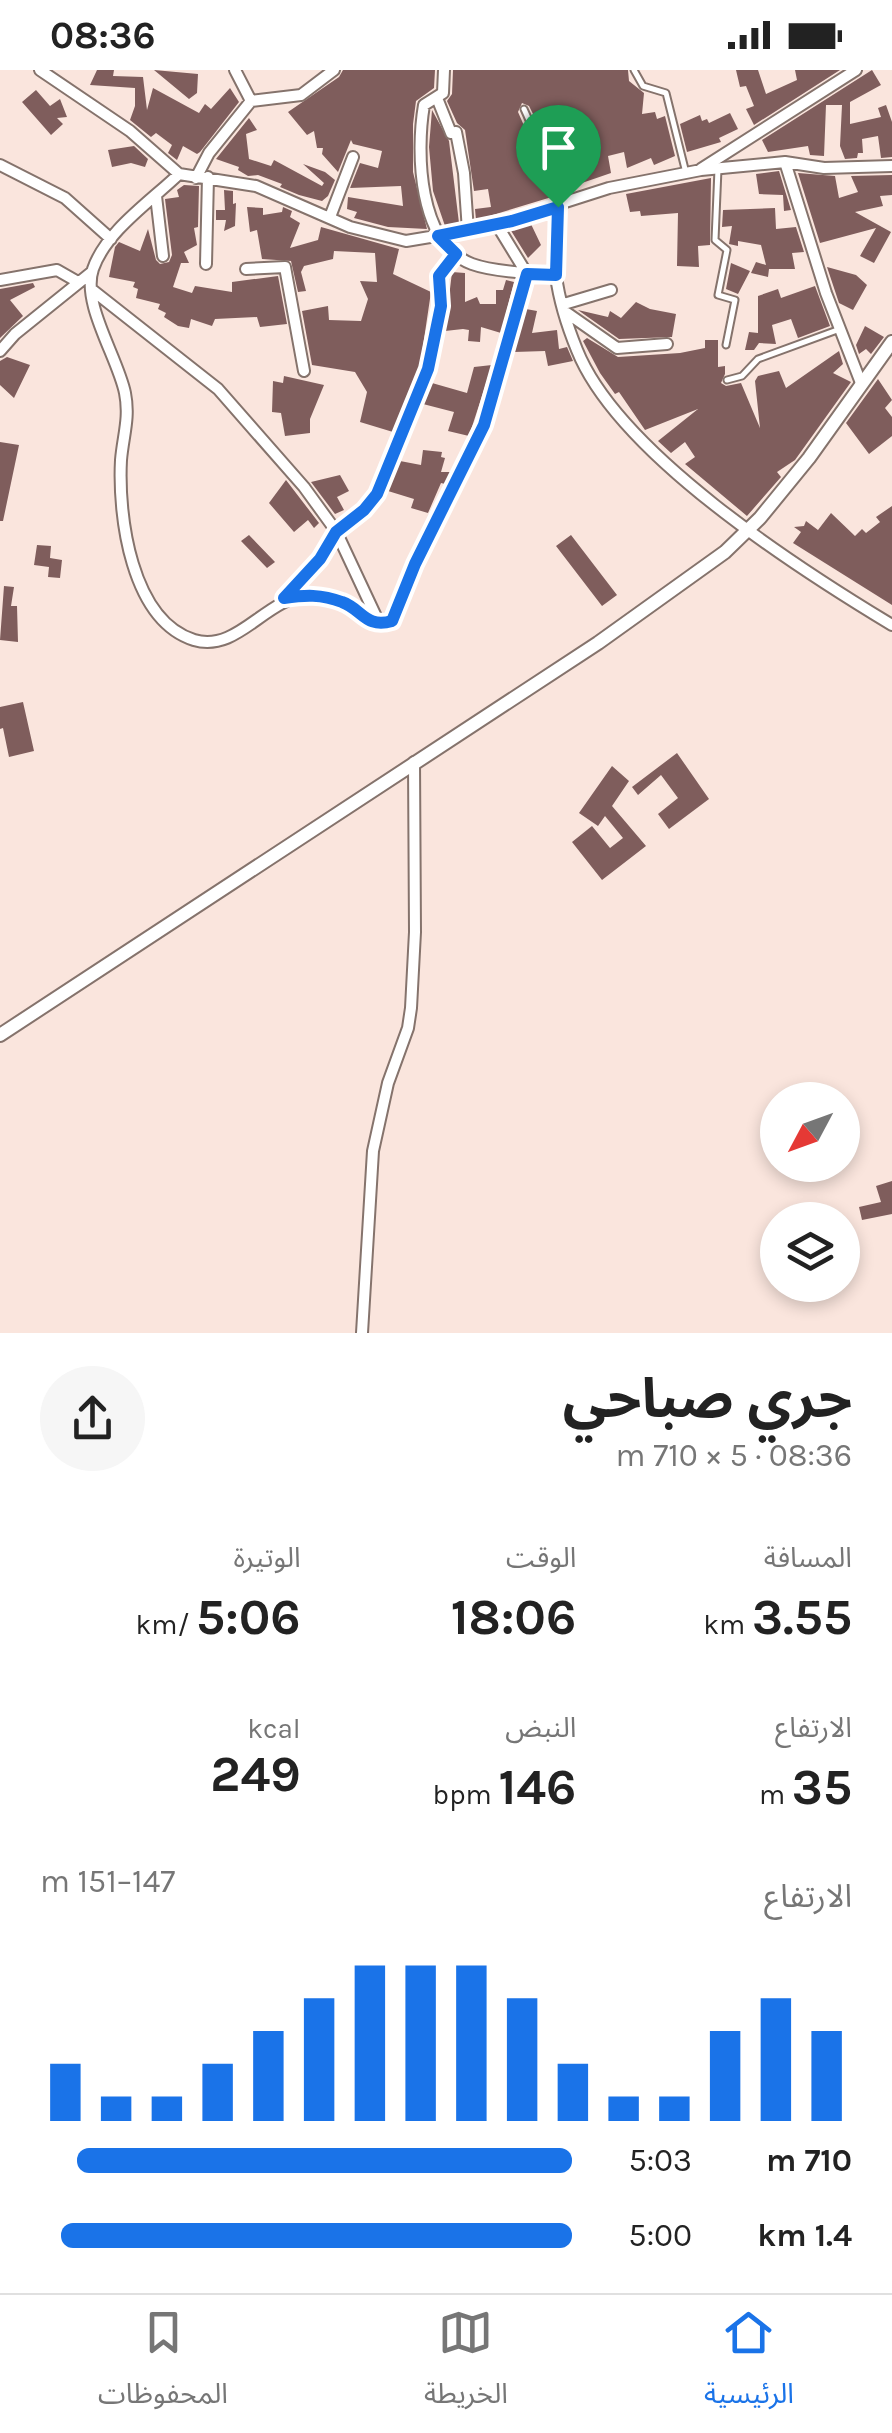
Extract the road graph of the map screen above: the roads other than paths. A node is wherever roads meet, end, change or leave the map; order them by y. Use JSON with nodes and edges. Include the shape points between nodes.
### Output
{"nodes":[{"id":1,"x":40,"y":70,"type":"edge"},
{"id":2,"x":58,"y":70,"type":"edge"},
{"id":3,"x":234,"y":70,"type":"edge"},
{"id":4,"x":334,"y":70,"type":"edge"},
{"id":5,"x":444,"y":70,"type":"edge"},
{"id":6,"x":634,"y":70,"type":"edge"},
{"id":7,"x":856,"y":70,"type":"edge"},
{"id":8,"x":60,"y":84,"type":"junction"},
{"id":9,"x":437,"y":98,"type":"junction"},
{"id":10,"x":250,"y":101,"type":"junction"},
{"id":11,"x":524,"y":109,"type":"dead end"},
{"id":12,"x":353,"y":157,"type":"dead end"},
{"id":13,"x":784,"y":162,"type":"junction"},
{"id":14,"x":0,"y":164,"type":"edge"},
{"id":15,"x":892,"y":166,"type":"edge"},
{"id":16,"x":718,"y":169,"type":"junction"},
{"id":17,"x":700,"y":170,"type":"junction"},
{"id":18,"x":686,"y":172,"type":"junction"},
{"id":19,"x":180,"y":174,"type":"junction"},
{"id":20,"x":202,"y":178,"type":"junction"},
{"id":21,"x":156,"y":196,"type":"junction"},
{"id":22,"x":562,"y":205,"type":"junction"},
{"id":23,"x":330,"y":217,"type":"junction"},
{"id":24,"x":496,"y":225,"type":"junction"},
{"id":25,"x":468,"y":231,"type":"junction"},
{"id":26,"x":438,"y":236,"type":"junction"},
{"id":27,"x":111,"y":240,"type":"junction"},
{"id":28,"x":456,"y":254,"type":"junction"},
{"id":29,"x":163,"y":256,"type":"dead end"},
{"id":30,"x":206,"y":264,"type":"dead end"},
{"id":31,"x":246,"y":270,"type":"dead end"},
{"id":32,"x":92,"y":272,"type":"junction"},
{"id":33,"x":527,"y":274,"type":"junction"},
{"id":34,"x":556,"y":275,"type":"junction"},
{"id":35,"x":0,"y":280,"type":"edge"},
{"id":36,"x":78,"y":282,"type":"junction"},
{"id":37,"x":90,"y":288,"type":"junction"},
{"id":38,"x":612,"y":290,"type":"dead end"},
{"id":39,"x":565,"y":308,"type":"junction"},
{"id":40,"x":840,"y":329,"type":"junction"},
{"id":41,"x":892,"y":342,"type":"edge"},
{"id":42,"x":667,"y":344,"type":"dead end"},
{"id":43,"x":726,"y":345,"type":"dead end"},
{"id":44,"x":0,"y":352,"type":"edge"},
{"id":45,"x":304,"y":371,"type":"dead end"},
{"id":46,"x":727,"y":380,"type":"dead end"},
{"id":47,"x":860,"y":384,"type":"junction"},
{"id":48,"x":747,"y":531,"type":"junction"},
{"id":49,"x":336,"y":532,"type":"junction"},
{"id":50,"x":284,"y":598,"type":"junction"},
{"id":51,"x":380,"y":625,"type":"junction"},
{"id":52,"x":892,"y":625,"type":"edge"},
{"id":53,"x":414,"y":762,"type":"junction"},
{"id":54,"x":0,"y":1035,"type":"edge"},
{"id":55,"x":362,"y":1333,"type":"edge"}],
"edges":[{"from":1,"to":8,"type":"street"},
{"from":2,"to":8,"type":"street"},
{"from":3,"to":10,"type":"street"},
{"from":4,"to":10,"type":"street","via":[[301,95]]},
{"from":5,"to":9,"type":"street"},
{"from":6,"to":18,"type":"lane","via":[[643,86],[666,93]]},
{"from":7,"to":17,"type":"street"},
{"from":8,"to":19,"type":"street"},
{"from":9,"to":25,"type":"street","via":[[456,132]]},
{"from":9,"to":26,"type":"street","via":[[424,106],[418,149]]},
{"from":10,"to":20,"type":"street","via":[[209,152]]},
{"from":11,"to":22,"type":"lane"},
{"from":12,"to":23,"type":"street"},
{"from":13,"to":15,"type":"street"},
{"from":13,"to":16,"type":"street"},
{"from":13,"to":40,"type":"street"},
{"from":14,"to":27,"type":"street","via":[[65,198]]},
{"from":16,"to":17,"type":"street"},
{"from":16,"to":43,"type":"lane","via":[[715,240],[727,250],[718,296],[736,300]]},
{"from":17,"to":18,"type":"street"},
{"from":18,"to":22,"type":"street"},
{"from":19,"to":20,"type":"street"},
{"from":19,"to":21,"type":"street"},
{"from":20,"to":23,"type":"street","via":[[275,192]]},
{"from":20,"to":30,"type":"street"},
{"from":21,"to":27,"type":"street"},
{"from":21,"to":29,"type":"street"},
{"from":22,"to":24,"type":"street"},
{"from":22,"to":34,"type":"street"},
{"from":23,"to":26,"type":"street","via":[[406,241]]},
{"from":24,"to":25,"type":"street"},
{"from":24,"to":33,"type":"street"},
{"from":25,"to":26,"type":"street"},
{"from":26,"to":28,"type":"street"},
{"from":27,"to":32,"type":"street"},
{"from":28,"to":33,"type":"street","via":[[473,264]]},
{"from":28,"to":49,"type":"street","via":[[439,276],[441,306],[428,369],[379,488]]},
{"from":31,"to":45,"type":"street","via":[[285,266]]},
{"from":32,"to":36,"type":"street"},
{"from":32,"to":37,"type":"street"},
{"from":33,"to":34,"type":"street"},
{"from":33,"to":51,"type":"street","via":[[484,425],[392,621]]},
{"from":34,"to":39,"type":"street"},
{"from":35,"to":36,"type":"street","via":[[57,270]]},
{"from":36,"to":44,"type":"street"},
{"from":37,"to":49,"type":"street","via":[[218,389]]},
{"from":37,"to":50,"type":"street","via":[[129,415],[121,512],[135,570],[151,602],[175,631],[206,643],[229,639]]},
{"from":38,"to":39,"type":"street"},
{"from":39,"to":42,"type":"street","via":[[617,348]]},
{"from":39,"to":48,"type":"street","via":[[578,353],[612,405]]},
{"from":40,"to":46,"type":"lane","via":[[758,359],[742,376]]},
{"from":40,"to":47,"type":"street"},
{"from":41,"to":47,"type":"street"},
{"from":47,"to":48,"type":"street"},
{"from":48,"to":52,"type":"street"},
{"from":48,"to":53,"type":"street","via":[[598,643]]},
{"from":49,"to":50,"type":"street"},
{"from":49,"to":51,"type":"street"},
{"from":50,"to":51,"type":"street","via":[[315,594],[347,603]]},
{"from":53,"to":54,"type":"street"},
{"from":53,"to":55,"type":"street","via":[[411,1008],[373,1152]]}]}
